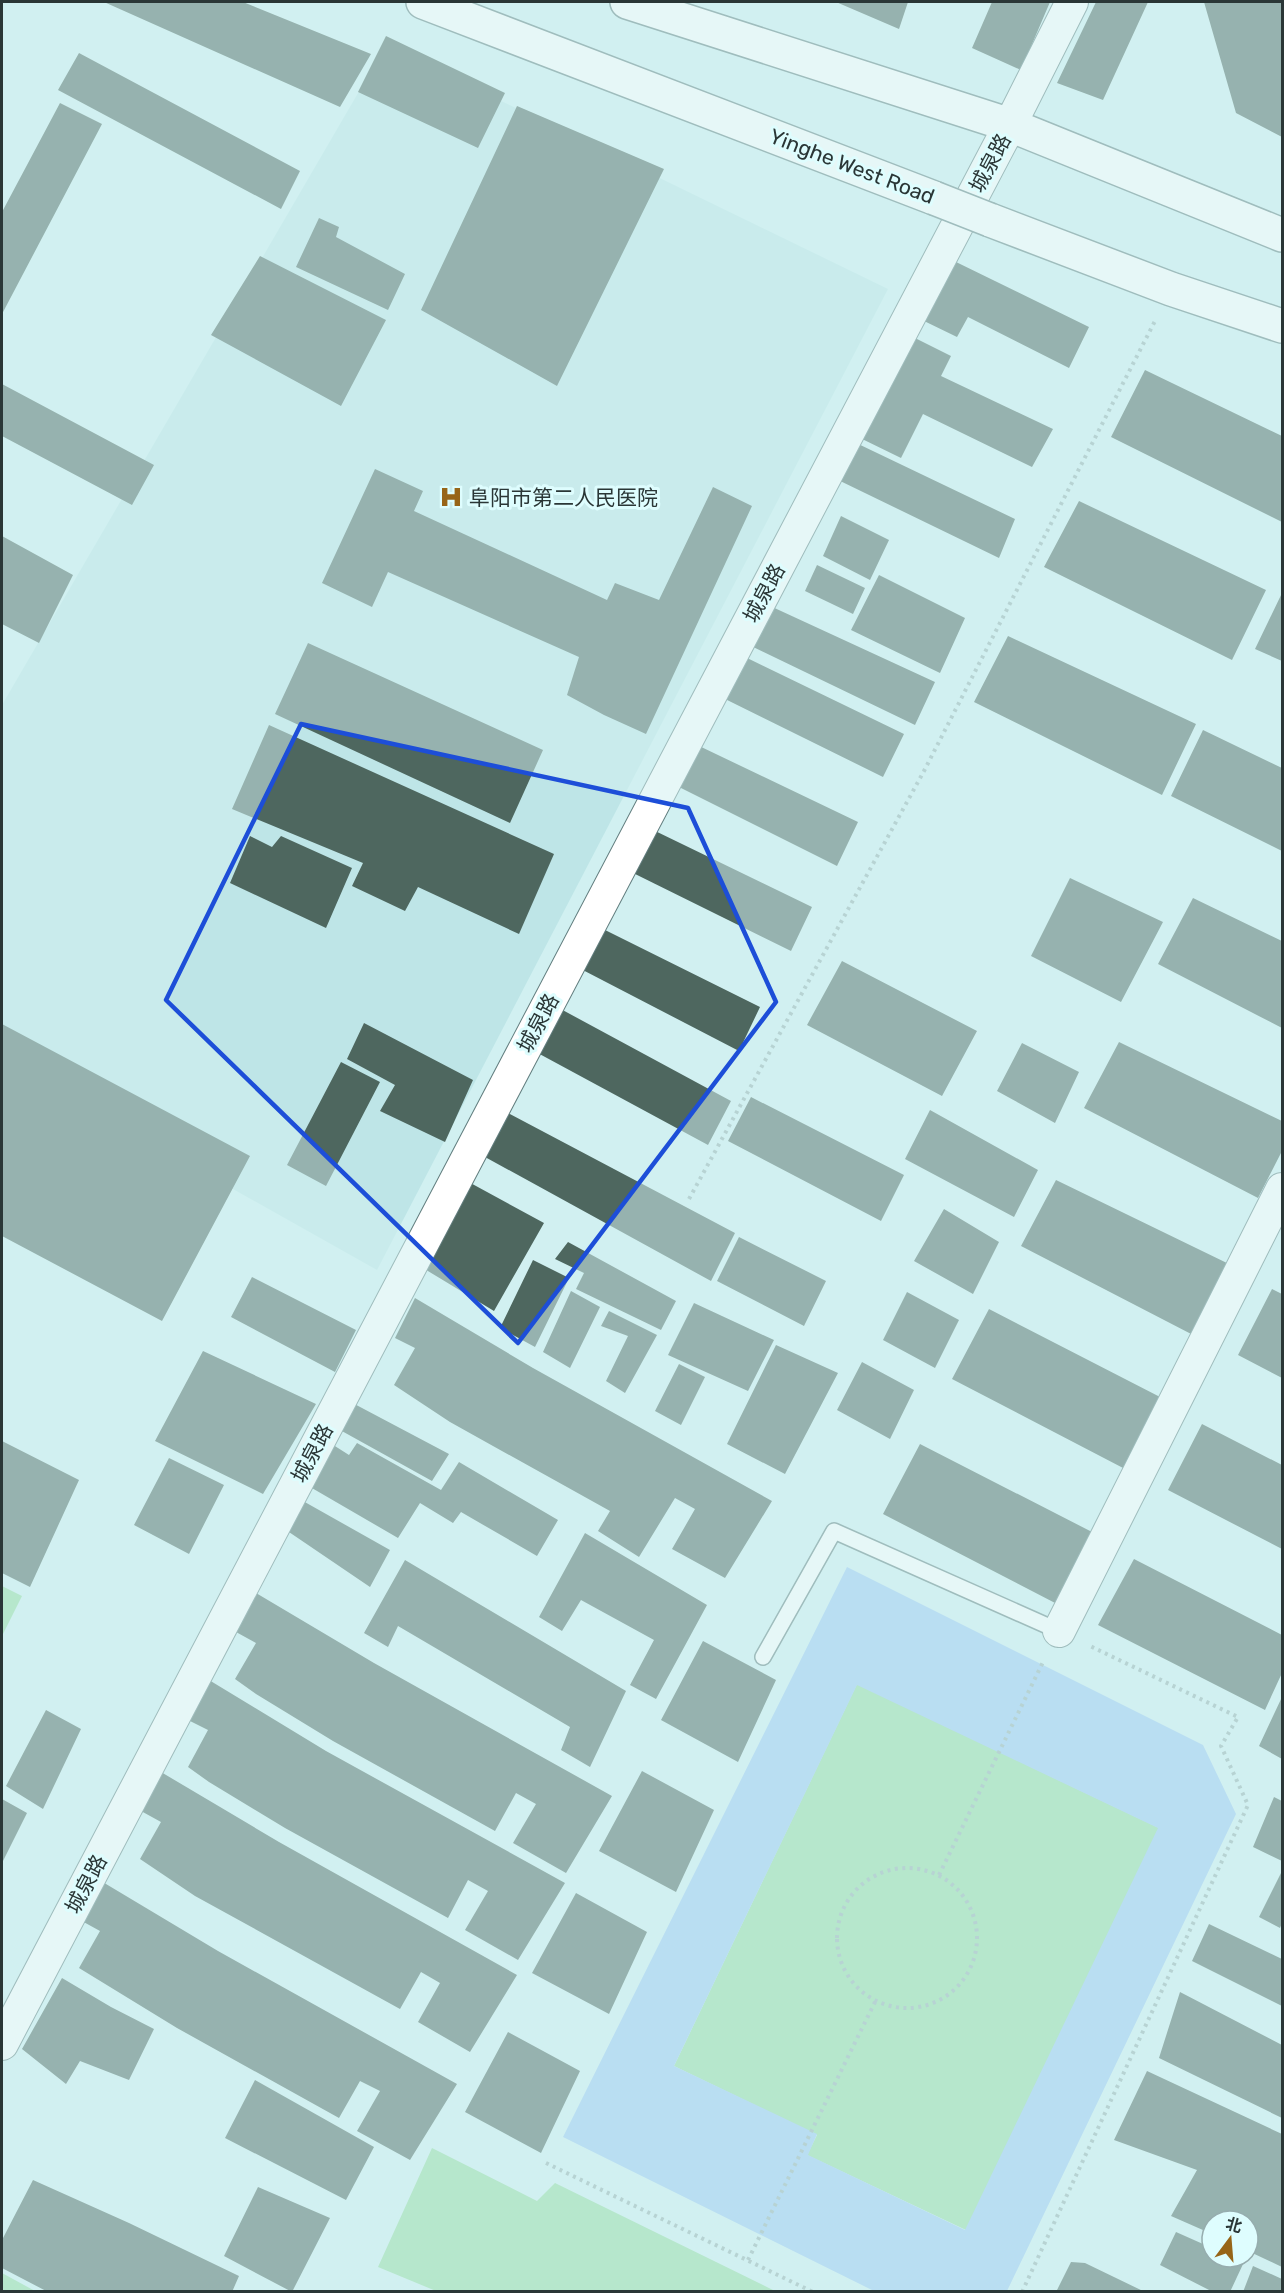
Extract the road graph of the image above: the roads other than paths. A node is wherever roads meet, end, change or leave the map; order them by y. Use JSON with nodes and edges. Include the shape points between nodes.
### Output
{"nodes":[{"id":1,"x":423,"y":2,"type":"edge"},
{"id":2,"x":627,"y":2,"type":"edge"},
{"id":3,"x":1072,"y":2,"type":"edge"},
{"id":4,"x":1010,"y":125,"type":"junction"},
{"id":5,"x":1282,"y":235,"type":"edge"},
{"id":6,"x":1282,"y":326,"type":"edge"},
{"id":7,"x":1282,"y":1189,"type":"edge"},
{"id":8,"x":1059,"y":1631,"type":"joint"},
{"id":9,"x":763,"y":1658,"type":"dead end"},
{"id":10,"x":2,"y":2044,"type":"edge"}],
"edges":[{"from":1,"to":6,"type":"main road","name":"Yinghe West Road","bridge":true,"via":[[1171,289]]},
{"from":2,"to":4,"type":"main road"},
{"from":3,"to":4,"type":"street","name":"城泉路"},
{"from":4,"to":5,"type":"main road"},
{"from":4,"to":10,"type":"street","name":"城泉路"},
{"from":7,"to":8,"type":"street"},
{"from":8,"to":9,"type":"lane","via":[[834,1531]]}]}
